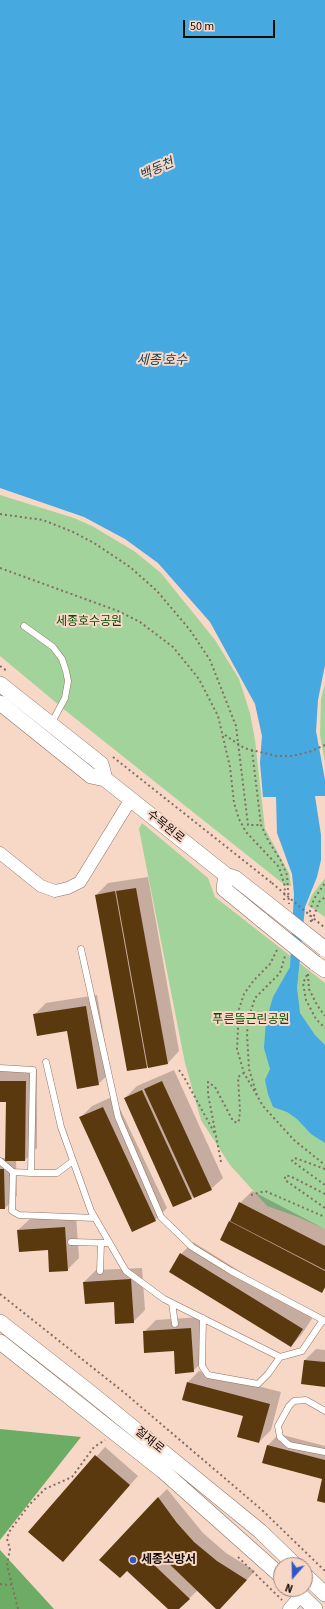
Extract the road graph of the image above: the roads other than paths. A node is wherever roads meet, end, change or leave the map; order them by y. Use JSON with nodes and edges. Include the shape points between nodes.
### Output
{"nodes":[{"id":1,"x":24,"y":626,"type":"dead end"},
{"id":2,"x":6,"y":679,"type":"edge"},
{"id":3,"x":0,"y":703,"type":"edge"},
{"id":4,"x":51,"y":724,"type":"junction"},
{"id":5,"x":105,"y":779,"type":"junction"},
{"id":6,"x":131,"y":799,"type":"junction"},
{"id":7,"x":0,"y":853,"type":"edge"},
{"id":8,"x":226,"y":875,"type":"junction"},
{"id":9,"x":81,"y":949,"type":"dead end"},
{"id":10,"x":325,"y":950,"type":"edge"},
{"id":11,"x":316,"y":969,"type":"edge"},
{"id":12,"x":46,"y":1062,"type":"dead end"},
{"id":13,"x":0,"y":1068,"type":"edge"},
{"id":14,"x":0,"y":1161,"type":"edge"},
{"id":15,"x":73,"y":1161,"type":"junction"},
{"id":16,"x":13,"y":1172,"type":"junction"},
{"id":17,"x":31,"y":1173,"type":"junction"},
{"id":18,"x":95,"y":1218,"type":"junction"},
{"id":19,"x":71,"y":1242,"type":"dead end"},
{"id":20,"x":101,"y":1243,"type":"junction"},
{"id":21,"x":109,"y":1243,"type":"junction"},
{"id":22,"x":100,"y":1271,"type":"dead end"},
{"id":23,"x":172,"y":1302,"type":"junction"},
{"id":24,"x":202,"y":1318,"type":"junction"},
{"id":25,"x":324,"y":1321,"type":"edge"},
{"id":26,"x":0,"y":1322,"type":"edge"},
{"id":27,"x":175,"y":1324,"type":"dead end"},
{"id":28,"x":0,"y":1342,"type":"edge"},
{"id":29,"x":280,"y":1356,"type":"junction"},
{"id":30,"x":325,"y":1411,"type":"edge"},
{"id":31,"x":325,"y":1452,"type":"edge"},
{"id":32,"x":287,"y":1557,"type":"edge"},
{"id":33,"x":273,"y":1569,"type":"edge"},
{"id":34,"x":313,"y":1583,"type":"edge"},
{"id":35,"x":325,"y":1594,"type":"edge"},
{"id":36,"x":295,"y":1597,"type":"edge"},
{"id":37,"x":303,"y":1597,"type":"edge"},
{"id":38,"x":289,"y":1609,"type":"edge"},
{"id":39,"x":315,"y":1609,"type":"edge"}],
"edges":[{"from":1,"to":4,"type":"lane","via":[[53,647],[62,659],[66,671],[68,681],[65,698]]},
{"from":2,"to":4,"type":"street","name":"수목원로"},
{"from":3,"to":5,"type":"street","name":"수목원로","via":[[91,776]]},
{"from":4,"to":5,"type":"street","name":"수목원로","via":[[101,764]]},
{"from":5,"to":6,"type":"street","name":"수목원로"},
{"from":6,"to":7,"type":"street","via":[[80,882],[68,888],[55,891],[41,886]]},
{"from":6,"to":8,"type":"street","name":"수목원로"},
{"from":8,"to":10,"type":"street","name":"수목원로","bridge":true,"via":[[278,905]]},
{"from":8,"to":11,"type":"street","bridge":true,"via":[[224,889]]},
{"from":9,"to":25,"type":"lane","via":[[118,1117],[161,1217],[192,1247]]},
{"from":12,"to":15,"type":"lane","via":[[61,1127]]},
{"from":13,"to":17,"type":"lane","via":[[33,1070]]},
{"from":14,"to":16,"type":"lane"},
{"from":15,"to":17,"type":"lane","via":[[57,1173]]},
{"from":15,"to":18,"type":"lane"},
{"from":16,"to":17,"type":"lane"},
{"from":16,"to":18,"type":"lane","via":[[12,1211],[19,1215]]},
{"from":18,"to":21,"type":"lane"},
{"from":19,"to":20,"type":"lane"},
{"from":20,"to":21,"type":"lane"},
{"from":20,"to":22,"type":"lane"},
{"from":21,"to":23,"type":"lane","via":[[126,1271]]},
{"from":23,"to":24,"type":"lane"},
{"from":23,"to":27,"type":"lane"},
{"from":24,"to":29,"type":"lane"},
{"from":24,"to":29,"type":"lane","via":[[202,1366],[208,1375],[258,1384]]},
{"from":25,"to":29,"type":"lane","via":[[302,1351]]},
{"from":26,"to":32,"type":"street","name":"절재로","via":[[87,1390],[260,1532]]},
{"from":28,"to":33,"type":"street","name":"절재로","via":[[164,1471]]},
{"from":30,"to":31,"type":"lane","via":[[306,1400],[294,1401],[278,1426],[280,1437],[289,1445]]},
{"from":34,"to":35,"type":"street"},
{"from":36,"to":38,"type":"street"},
{"from":37,"to":39,"type":"street"}]}
